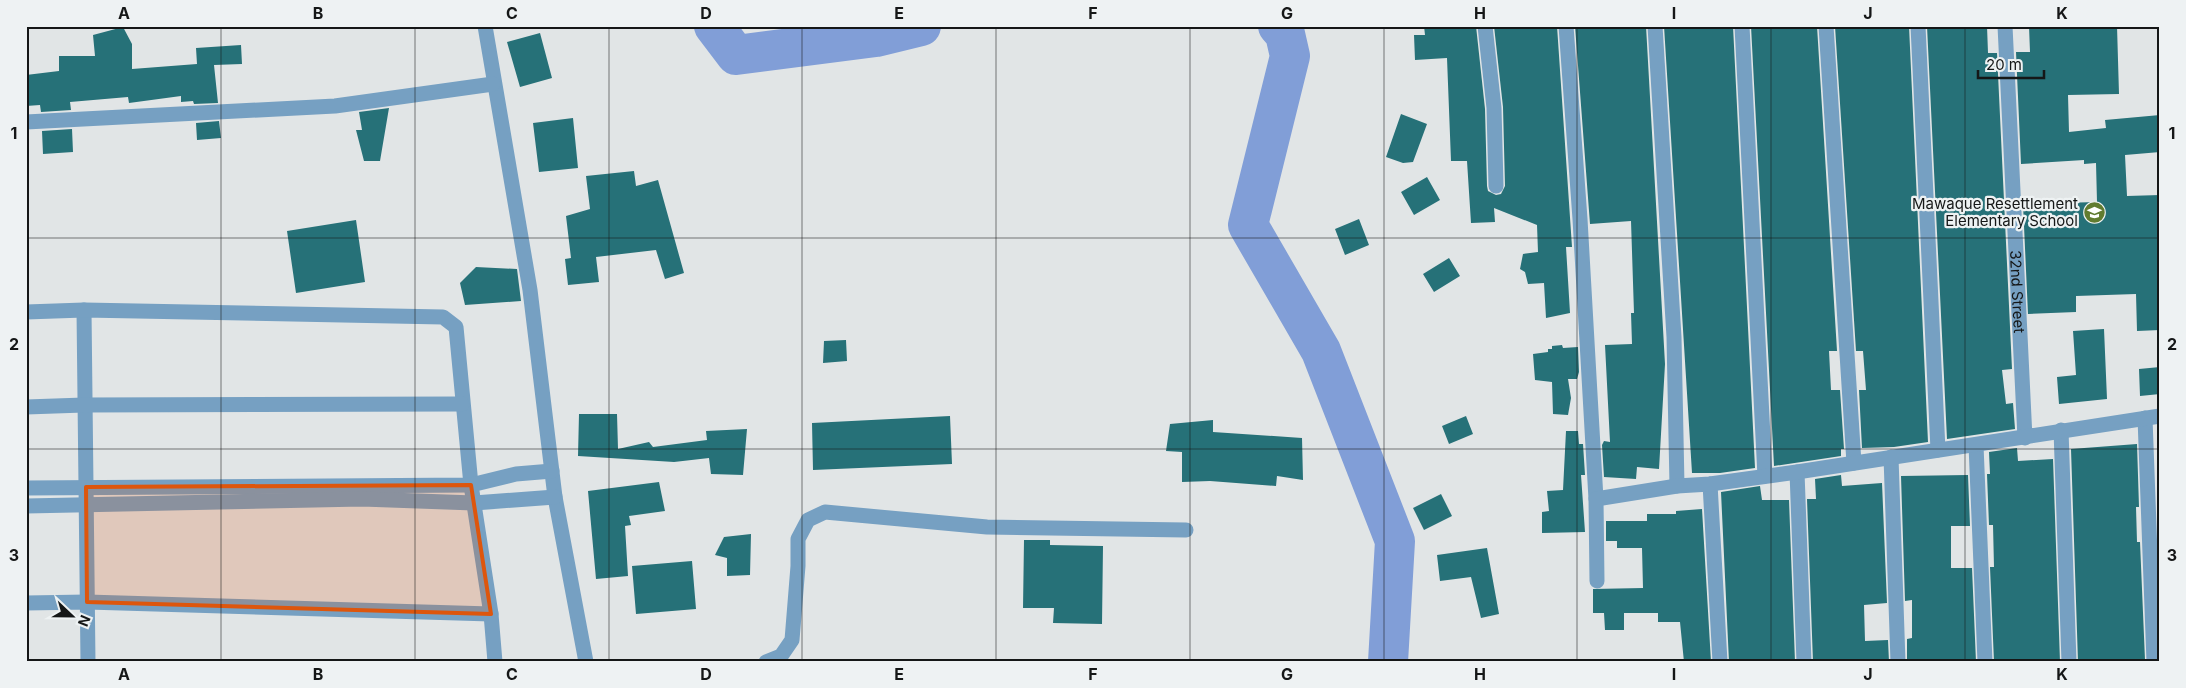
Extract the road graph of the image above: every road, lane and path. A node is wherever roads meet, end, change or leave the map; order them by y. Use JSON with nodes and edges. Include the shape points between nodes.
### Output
{"nodes":[{"id":1,"x":485,"y":26,"type":"edge"},
{"id":2,"x":1485,"y":26,"type":"edge"},
{"id":3,"x":1566,"y":26,"type":"edge"},
{"id":4,"x":1656,"y":26,"type":"edge"},
{"id":5,"x":1742,"y":26,"type":"edge"},
{"id":6,"x":1826,"y":26,"type":"edge"},
{"id":7,"x":1918,"y":26,"type":"edge"},
{"id":8,"x":2005,"y":26,"type":"edge"},
{"id":9,"x":493,"y":84,"type":"junction"},
{"id":10,"x":26,"y":122,"type":"edge"},
{"id":11,"x":1496,"y":186,"type":"dead end"},
{"id":12,"x":84,"y":310,"type":"junction"},
{"id":13,"x":26,"y":312,"type":"edge"},
{"id":14,"x":462,"y":404,"type":"junction"},
{"id":15,"x":84,"y":405,"type":"junction"},
{"id":16,"x":26,"y":407,"type":"edge"},
{"id":17,"x":2153,"y":417,"type":"edge"},
{"id":18,"x":2061,"y":430,"type":"junction"},
{"id":19,"x":2025,"y":438,"type":"junction"},
{"id":20,"x":1976,"y":446,"type":"junction"},
{"id":21,"x":1938,"y":450,"type":"junction"},
{"id":22,"x":1891,"y":457,"type":"junction"},
{"id":23,"x":1854,"y":463,"type":"junction"},
{"id":24,"x":552,"y":471,"type":"junction"},
{"id":25,"x":1796,"y":472,"type":"junction"},
{"id":26,"x":1764,"y":476,"type":"junction"},
{"id":27,"x":1710,"y":484,"type":"junction"},
{"id":28,"x":471,"y":485,"type":"junction"},
{"id":29,"x":1677,"y":486,"type":"junction"},
{"id":30,"x":86,"y":487,"type":"junction"},
{"id":31,"x":26,"y":488,"type":"edge"},
{"id":32,"x":556,"y":497,"type":"junction"},
{"id":33,"x":1596,"y":499,"type":"junction"},
{"id":34,"x":474,"y":503,"type":"junction"},
{"id":35,"x":87,"y":505,"type":"junction"},
{"id":36,"x":26,"y":506,"type":"edge"},
{"id":37,"x":1186,"y":530,"type":"dead end"},
{"id":38,"x":1598,"y":581,"type":"dead end"},
{"id":39,"x":88,"y":602,"type":"junction"},
{"id":40,"x":26,"y":603,"type":"edge"},
{"id":41,"x":491,"y":614,"type":"junction"},
{"id":42,"x":88,"y":662,"type":"edge"},
{"id":43,"x":496,"y":662,"type":"edge"},
{"id":44,"x":586,"y":662,"type":"edge"},
{"id":45,"x":766,"y":662,"type":"edge"},
{"id":46,"x":1720,"y":662,"type":"edge"},
{"id":47,"x":1804,"y":662,"type":"edge"},
{"id":48,"x":1898,"y":662,"type":"edge"},
{"id":49,"x":1985,"y":662,"type":"edge"},
{"id":50,"x":2069,"y":662,"type":"edge"},
{"id":51,"x":2154,"y":662,"type":"edge"}],
"edges":[{"from":1,"to":9,"type":"street"},
{"from":2,"to":11,"type":"street","via":[[1494,108]]},
{"from":3,"to":33,"type":"street"},
{"from":4,"to":29,"type":"street","via":[[1674,336]]},
{"from":5,"to":26,"type":"street"},
{"from":6,"to":23,"type":"street"},
{"from":7,"to":21,"type":"street"},
{"from":8,"to":19,"type":"street","name":"32nd Street"},
{"from":9,"to":10,"type":"street","via":[[335,106]]},
{"from":9,"to":24,"type":"street","via":[[530,290]]},
{"from":12,"to":13,"type":"street"},
{"from":12,"to":14,"type":"street","via":[[443,317],[456,327]]},
{"from":12,"to":15,"type":"street"},
{"from":14,"to":15,"type":"street"},
{"from":14,"to":28,"type":"street"},
{"from":15,"to":16,"type":"street"},
{"from":15,"to":30,"type":"street"},
{"from":17,"to":18,"type":"street"},
{"from":17,"to":51,"type":"street"},
{"from":18,"to":19,"type":"street"},
{"from":18,"to":50,"type":"street"},
{"from":19,"to":20,"type":"street"},
{"from":20,"to":21,"type":"street"},
{"from":20,"to":49,"type":"street"},
{"from":21,"to":22,"type":"street"},
{"from":22,"to":23,"type":"street"},
{"from":22,"to":48,"type":"street"},
{"from":23,"to":25,"type":"street"},
{"from":24,"to":28,"type":"street","via":[[516,474]]},
{"from":24,"to":32,"type":"street"},
{"from":25,"to":26,"type":"street"},
{"from":25,"to":47,"type":"street"},
{"from":26,"to":27,"type":"street"},
{"from":27,"to":29,"type":"street"},
{"from":27,"to":46,"type":"street"},
{"from":28,"to":30,"type":"street"},
{"from":28,"to":34,"type":"street"},
{"from":29,"to":33,"type":"street"},
{"from":30,"to":31,"type":"street"},
{"from":30,"to":35,"type":"street"},
{"from":32,"to":34,"type":"street"},
{"from":32,"to":44,"type":"street"},
{"from":33,"to":38,"type":"street"},
{"from":34,"to":35,"type":"street","via":[[362,499]]},
{"from":34,"to":41,"type":"street"},
{"from":35,"to":36,"type":"street"},
{"from":35,"to":39,"type":"street"},
{"from":37,"to":45,"type":"street","via":[[987,527],[825,512],[808,520],[798,538],[792,640],[781,656]]},
{"from":39,"to":40,"type":"street"},
{"from":39,"to":41,"type":"street"},
{"from":39,"to":42,"type":"street"},
{"from":41,"to":43,"type":"street"}]}
